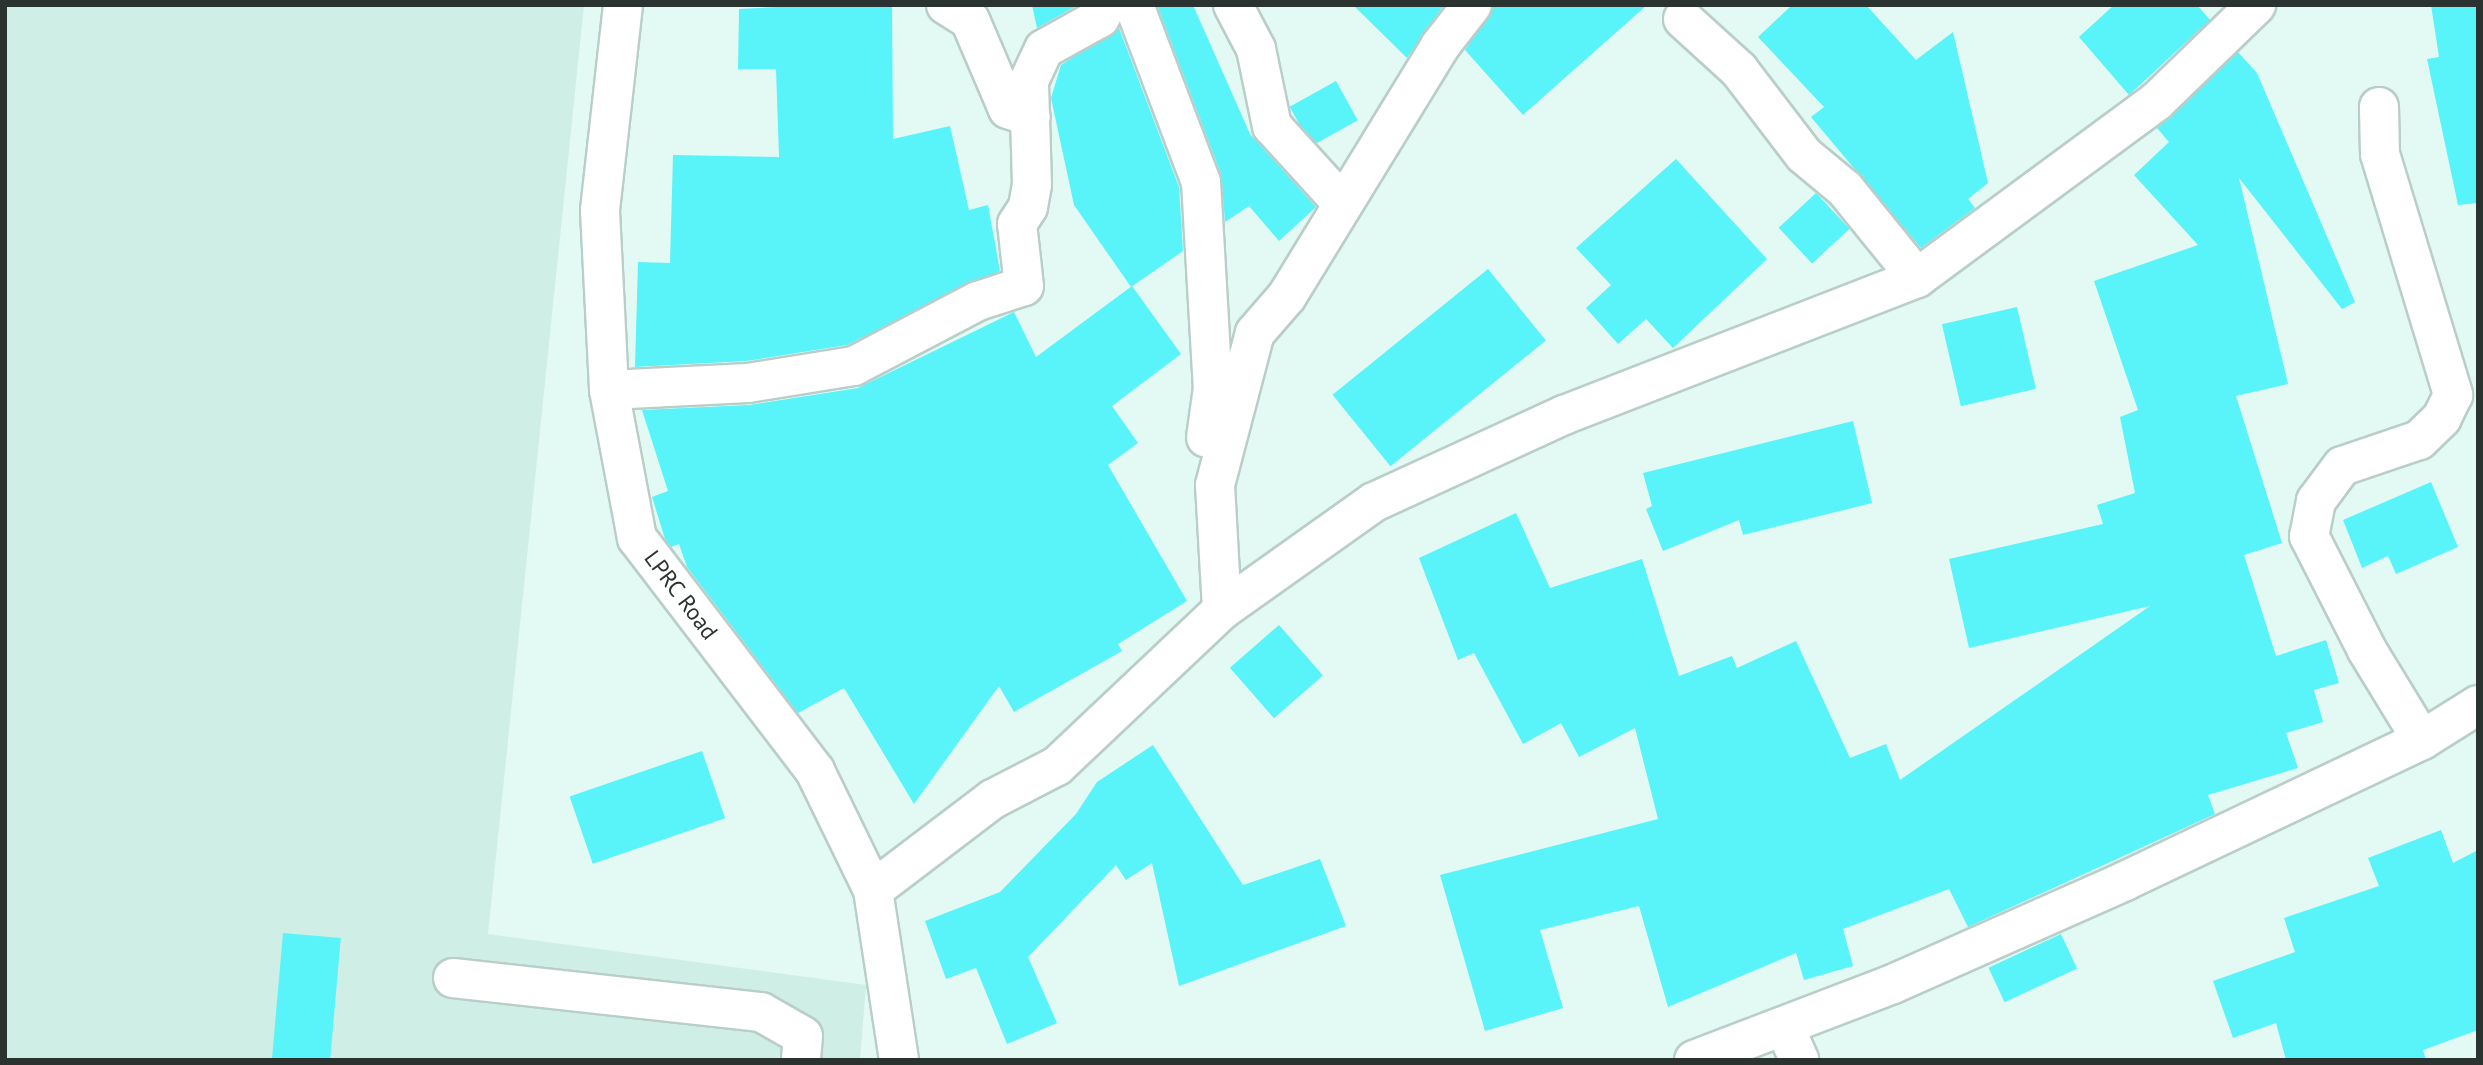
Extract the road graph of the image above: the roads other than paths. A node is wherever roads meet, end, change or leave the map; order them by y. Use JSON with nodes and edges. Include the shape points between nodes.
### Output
{"nodes":[{"id":1,"x":623,"y":5,"type":"edge"},
{"id":2,"x":946,"y":5,"type":"edge"},
{"id":3,"x":1107,"y":5,"type":"edge"},
{"id":4,"x":1134,"y":5,"type":"edge"},
{"id":5,"x":1233,"y":5,"type":"edge"},
{"id":6,"x":1472,"y":5,"type":"edge"},
{"id":7,"x":2256,"y":5,"type":"edge"},
{"id":8,"x":1684,"y":19,"type":"dead end"},
{"id":9,"x":2379,"y":107,"type":"dead end"},
{"id":10,"x":1031,"y":117,"type":"junction"},
{"id":11,"x":1342,"y":203,"type":"junction"},
{"id":12,"x":1917,"y":278,"type":"junction"},
{"id":13,"x":609,"y":390,"type":"junction"},
{"id":14,"x":1223,"y":569,"type":"junction"},
{"id":15,"x":1222,"y":610,"type":"junction"},
{"id":16,"x":2478,"y":705,"type":"edge"},
{"id":17,"x":2422,"y":740,"type":"junction"},
{"id":18,"x":873,"y":890,"type":"junction"},
{"id":19,"x":453,"y":978,"type":"dead end"},
{"id":20,"x":1792,"y":1044,"type":"edge"},
{"id":21,"x":801,"y":1060,"type":"edge"},
{"id":22,"x":899,"y":1060,"type":"edge"},
{"id":23,"x":1693,"y":1060,"type":"edge"}],
"edges":[{"from":1,"to":13,"type":"street","name":"LPRC Road","via":[[600,211]]},
{"from":2,"to":10,"type":"street","via":[[970,20],[1008,109]]},
{"from":3,"to":10,"type":"street","via":[[1100,18],[1044,49],[1029,80]]},
{"from":4,"to":14,"type":"street","via":[[1201,182],[1213,388],[1196,511],[1203,541]]},
{"from":5,"to":11,"type":"street","via":[[1256,49],[1272,127]]},
{"from":6,"to":11,"type":"street"},
{"from":7,"to":12,"type":"street","via":[[2157,101]]},
{"from":8,"to":12,"type":"street","via":[[1740,70],[1804,155],[1845,189]]},
{"from":9,"to":17,"type":"street","via":[[2380,154],[2453,395],[2442,418],[2419,440],[2342,466],[2329,479],[2309,536],[2367,650]]},
{"from":10,"to":13,"type":"street","via":[[1026,146],[1032,185],[1028,207],[1017,224],[1024,286],[978,301],[854,366],[748,383]]},
{"from":11,"to":14,"type":"street","via":[[1287,296],[1255,333],[1215,485]]},
{"from":12,"to":15,"type":"street","via":[[1564,415],[1374,502]]},
{"from":13,"to":18,"type":"street","name":"LPRC Road","via":[[637,538],[815,771]]},
{"from":14,"to":15,"type":"street"},
{"from":15,"to":18,"type":"street","via":[[1057,765],[984,806]]},
{"from":16,"to":17,"type":"street"},
{"from":17,"to":20,"type":"street"},
{"from":18,"to":22,"type":"street","name":"LPRC Road"},
{"from":19,"to":21,"type":"street","via":[[761,1012],[803,1036]]},
{"from":20,"to":23,"type":"street"}]}
